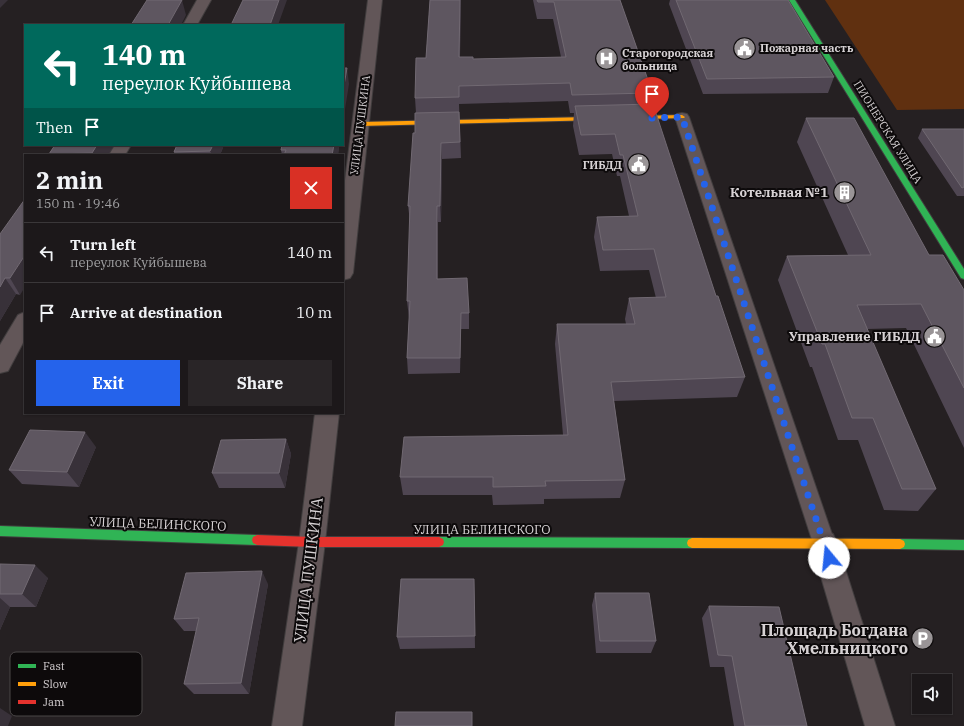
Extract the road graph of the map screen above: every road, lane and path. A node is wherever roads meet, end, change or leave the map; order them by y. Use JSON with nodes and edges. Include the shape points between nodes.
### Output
{"nodes":[{"id":1,"x":204,"y":0,"type":"edge"},
{"id":2,"x":375,"y":0,"type":"edge"},
{"id":3,"x":792,"y":0,"type":"edge"},
{"id":4,"x":191,"y":24,"type":"edge"},
{"id":5,"x":682,"y":117,"type":"joint"},
{"id":6,"x":360,"y":124,"type":"junction"},
{"id":7,"x":344,"y":264,"type":"edge"},
{"id":8,"x":964,"y":276,"type":"edge"},
{"id":9,"x":24,"y":322,"type":"edge"},
{"id":10,"x":0,"y":365,"type":"edge"},
{"id":11,"x":327,"y":414,"type":"edge"},
{"id":12,"x":0,"y":531,"type":"edge"},
{"id":13,"x":312,"y":542,"type":"junction"},
{"id":14,"x":824,"y":543,"type":"junction"},
{"id":15,"x":964,"y":544,"type":"edge"},
{"id":16,"x":287,"y":726,"type":"edge"},
{"id":17,"x":880,"y":726,"type":"edge"}],
"edges":[{"from":1,"to":4,"type":"street"},
{"from":2,"to":6,"type":"street","name":"УЛИЦА ПУШКИНА"},
{"from":3,"to":8,"type":"street","name":"ПИОНЕРСКАЯ УЛИЦА"},
{"from":5,"to":6,"type":"street"},
{"from":5,"to":14,"type":"lane"},
{"from":6,"to":7,"type":"street","name":"УЛИЦА ПУШКИНА"},
{"from":9,"to":10,"type":"street"},
{"from":11,"to":13,"type":"street","name":"УЛИЦА ПУШКИНА"},
{"from":12,"to":13,"type":"street","name":"УЛИЦА БЕЛИНСКОГО"},
{"from":13,"to":14,"type":"street","name":"УЛИЦА БЕЛИНСКОГО"},
{"from":13,"to":16,"type":"street","name":"УЛИЦА ПУШКИНА"},
{"from":14,"to":15,"type":"street","name":"УЛИЦА БЕЛИНСКОГО"},
{"from":14,"to":17,"type":"street"}]}
